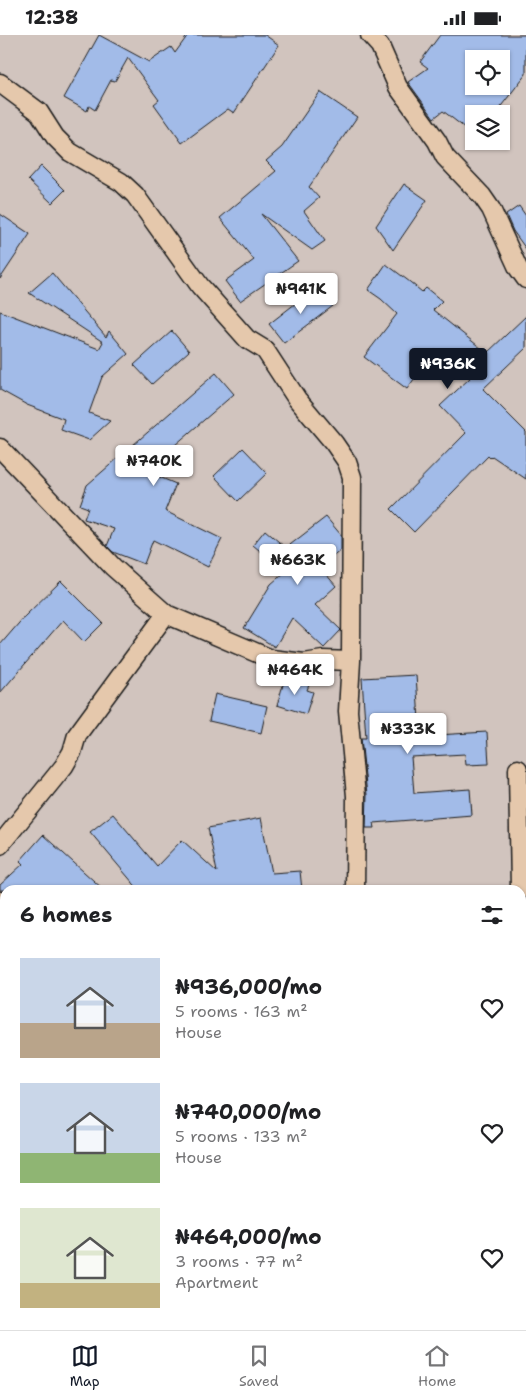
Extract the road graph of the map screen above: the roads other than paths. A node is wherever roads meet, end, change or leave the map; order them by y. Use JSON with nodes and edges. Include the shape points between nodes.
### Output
{"nodes":[{"id":1,"x":370,"y":35,"type":"edge"},
{"id":2,"x":0,"y":83,"type":"edge"},
{"id":3,"x":526,"y":279,"type":"edge"},
{"id":4,"x":0,"y":448,"type":"edge"},
{"id":5,"x":166,"y":614,"type":"junction"},
{"id":6,"x":351,"y":661,"type":"junction"},
{"id":7,"x":518,"y":769,"type":"dead end"},
{"id":8,"x":0,"y":845,"type":"edge"},
{"id":9,"x":355,"y":885,"type":"edge"},
{"id":10,"x":520,"y":885,"type":"edge"}],
"edges":[{"from":1,"to":3,"type":"street","via":[[380,46],[398,87],[445,157],[487,202]]},
{"from":2,"to":6,"type":"street","via":[[39,112],[55,137],[70,152],[121,182],[135,195],[200,286],[247,339],[265,350],[297,399],[348,462],[352,477]]},
{"from":4,"to":5,"type":"street","via":[[113,567]]},
{"from":5,"to":6,"type":"street","via":[[271,659],[304,663]]},
{"from":5,"to":8,"type":"street","via":[[77,735],[64,766]]},
{"from":6,"to":9,"type":"street","via":[[348,711],[356,796]]},
{"from":7,"to":10,"type":"street"}]}
